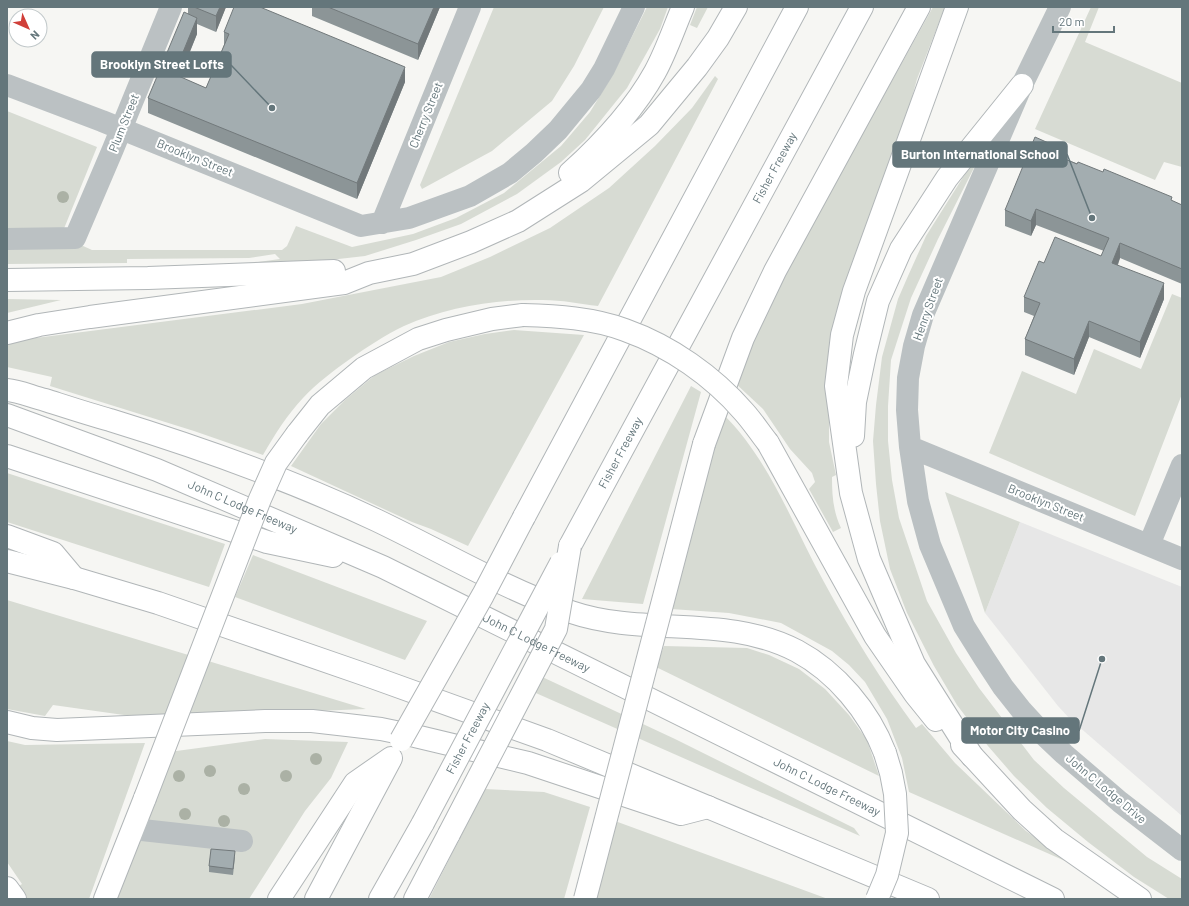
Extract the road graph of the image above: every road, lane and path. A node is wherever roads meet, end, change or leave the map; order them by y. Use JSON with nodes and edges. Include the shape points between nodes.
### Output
{"nodes":[{"id":1,"x":171,"y":7,"type":"edge"},
{"id":2,"x":470,"y":7,"type":"edge"},
{"id":3,"x":634,"y":7,"type":"edge"},
{"id":4,"x":682,"y":7,"type":"edge"},
{"id":5,"x":736,"y":7,"type":"edge"},
{"id":6,"x":786,"y":7,"type":"edge"},
{"id":7,"x":797,"y":7,"type":"edge"},
{"id":8,"x":862,"y":7,"type":"edge"},
{"id":9,"x":919,"y":7,"type":"edge"},
{"id":10,"x":957,"y":7,"type":"edge"},
{"id":11,"x":1060,"y":7,"type":"edge"},
{"id":12,"x":760,"y":76,"type":"junction"},
{"id":13,"x":1022,"y":85,"type":"junction"},
{"id":14,"x":7,"y":86,"type":"edge"},
{"id":15,"x":121,"y":129,"type":"junction"},
{"id":16,"x":518,"y":221,"type":"junction"},
{"id":17,"x":382,"y":222,"type":"junction"},
{"id":18,"x":7,"y":239,"type":"edge"},
{"id":19,"x":369,"y":273,"type":"junction"},
{"id":20,"x":7,"y":280,"type":"edge"},
{"id":21,"x":7,"y":333,"type":"edge"},
{"id":22,"x":7,"y":390,"type":"edge"},
{"id":23,"x":7,"y":415,"type":"edge"},
{"id":24,"x":910,"y":447,"type":"junction"},
{"id":25,"x":7,"y":456,"type":"edge"},
{"id":26,"x":1182,"y":465,"type":"edge"},
{"id":27,"x":851,"y":493,"type":"junction"},
{"id":28,"x":7,"y":536,"type":"edge"},
{"id":29,"x":1149,"y":545,"type":"junction"},
{"id":30,"x":570,"y":546,"type":"junction"},
{"id":31,"x":1182,"y":559,"type":"edge"},
{"id":32,"x":7,"y":561,"type":"edge"},
{"id":33,"x":383,"y":567,"type":"junction"},
{"id":34,"x":74,"y":578,"type":"junction"},
{"id":35,"x":964,"y":626,"type":"joint"},
{"id":36,"x":7,"y":722,"type":"edge"},
{"id":37,"x":396,"y":749,"type":"junction"},
{"id":38,"x":972,"y":756,"type":"junction"},
{"id":39,"x":708,"y":807,"type":"junction"},
{"id":40,"x":133,"y":829,"type":"junction"},
{"id":41,"x":242,"y":841,"type":"dead end"},
{"id":42,"x":1182,"y":850,"type":"edge"},
{"id":43,"x":7,"y":888,"type":"edge"},
{"id":44,"x":15,"y":899,"type":"edge"},
{"id":45,"x":106,"y":899,"type":"edge"},
{"id":46,"x":279,"y":899,"type":"edge"},
{"id":47,"x":316,"y":899,"type":"edge"},
{"id":48,"x":380,"y":899,"type":"edge"},
{"id":49,"x":415,"y":899,"type":"edge"},
{"id":50,"x":585,"y":899,"type":"edge"},
{"id":51,"x":877,"y":899,"type":"edge"},
{"id":52,"x":928,"y":899,"type":"edge"},
{"id":53,"x":1053,"y":899,"type":"edge"},
{"id":54,"x":1140,"y":899,"type":"edge"}],
"edges":[{"from":1,"to":15,"type":"street","name":"Plum Street"},
{"from":2,"to":17,"type":"street","name":"Cherry Street"},
{"from":3,"to":17,"type":"street","name":"Brooklyn Street","via":[[591,90],[563,125],[534,153],[510,173],[470,196],[409,218]]},
{"from":4,"to":16,"type":"highway","via":[[655,72],[629,111],[590,154]]},
{"from":5,"to":16,"type":"highway","via":[[697,67],[649,125],[582,181]]},
{"from":6,"to":12,"type":"highway"},
{"from":7,"to":12,"type":"highway"},
{"from":8,"to":30,"type":"highway","name":"Fisher Freeway"},
{"from":9,"to":50,"type":"highway","bridge":true,"via":[[775,271],[743,338],[704,444]]},
{"from":10,"to":27,"type":"highway","via":[[854,291],[842,335],[836,386]]},
{"from":11,"to":13,"type":"street","name":"Henry Street"},
{"from":12,"to":37,"type":"highway","bridge":true,"via":[[483,595]]},
{"from":13,"to":24,"type":"street","name":"Henry Street","via":[[923,315],[908,378]]},
{"from":13,"to":27,"type":"highway","via":[[947,178],[901,248],[878,301],[855,402]]},
{"from":14,"to":15,"type":"street","name":"Brooklyn Street"},
{"from":15,"to":17,"type":"street","name":"Brooklyn Street","via":[[361,226]]},
{"from":15,"to":18,"type":"street","name":"Plum Street","via":[[75,238]]},
{"from":16,"to":19,"type":"highway","via":[[413,264]]},
{"from":19,"to":20,"type":"highway","via":[[344,270],[155,278]]},
{"from":19,"to":21,"type":"highway","via":[[344,283],[90,317]]},
{"from":22,"to":51,"type":"highway","bridge":true,"via":[[210,453],[302,488],[375,520],[525,594],[574,613],[612,621],[716,629],[759,636],[799,652],[843,686],[879,737],[885,753],[895,794],[897,833],[887,875]]},
{"from":23,"to":33,"type":"highway","name":"John C Lodge Freeway","via":[[157,470]]},
{"from":24,"to":29,"type":"street","name":"Brooklyn Street"},
{"from":24,"to":35,"type":"street","name":"Henry Street","via":[[918,501],[930,545]]},
{"from":25,"to":33,"type":"highway","via":[[267,542]]},
{"from":26,"to":29,"type":"street"},
{"from":27,"to":38,"type":"highway","via":[[869,559],[914,664]]},
{"from":28,"to":34,"type":"highway","via":[[53,553]]},
{"from":29,"to":31,"type":"street","name":"Brooklyn Street"},
{"from":30,"to":48,"type":"highway","name":"Fisher Freeway","bridge":true},
{"from":30,"to":49,"type":"highway","bridge":true,"via":[[556,629]]},
{"from":32,"to":34,"type":"highway"},
{"from":33,"to":53,"type":"highway","name":"John C Lodge Freeway"},
{"from":34,"to":39,"type":"highway","via":[[158,602],[547,740]]},
{"from":35,"to":42,"type":"street","name":"John C Lodge Drive","via":[[1003,687],[1045,736],[1109,793]]},
{"from":36,"to":39,"type":"highway","via":[[57,730],[265,721],[312,721],[381,729],[528,763],[681,814]]},
{"from":37,"to":46,"type":"highway","via":[[355,782]]},
{"from":37,"to":47,"type":"highway"},
{"from":38,"to":40,"type":"highway","bridge":true,"via":[[932,716],[875,636],[768,444],[728,395],[681,357],[625,330],[598,322],[557,316],[523,315],[492,319],[446,330],[418,339],[392,352],[364,368],[320,405],[297,434],[276,463],[260,499]]},
{"from":38,"to":54,"type":"highway","via":[[1022,810],[1054,839]]},
{"from":39,"to":52,"type":"highway"},
{"from":40,"to":41,"type":"street"},
{"from":40,"to":45,"type":"highway"},
{"from":43,"to":44,"type":"highway"}]}
